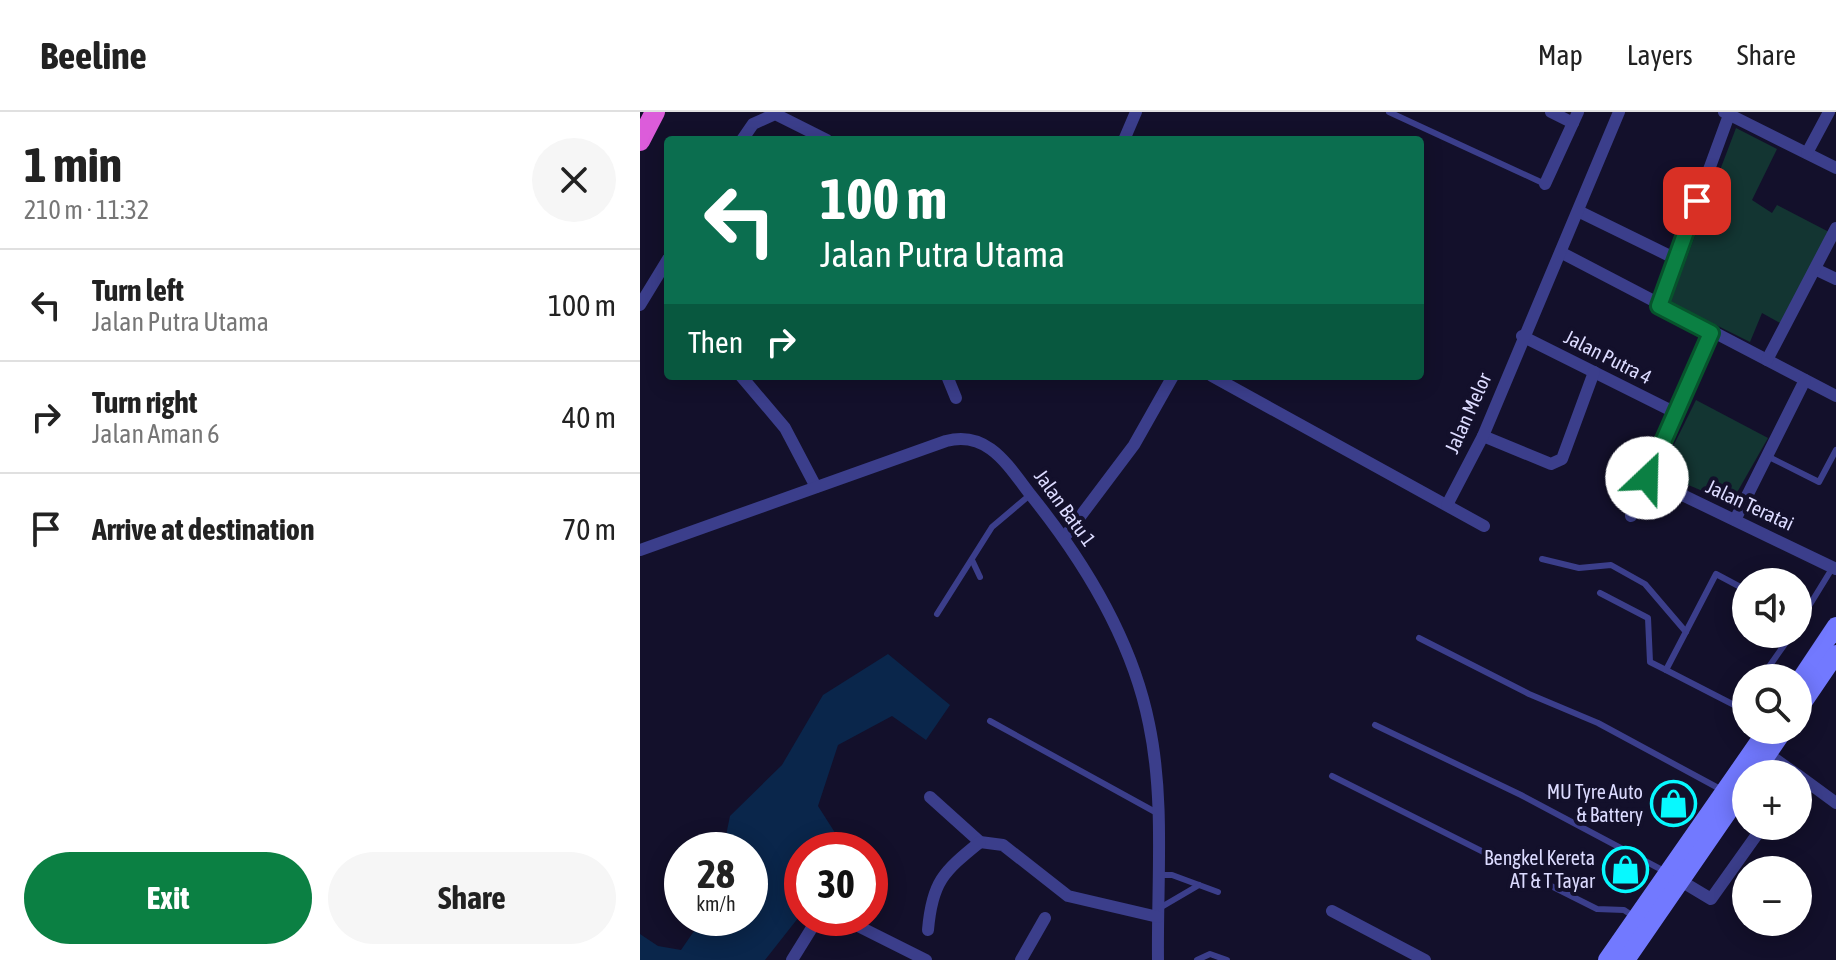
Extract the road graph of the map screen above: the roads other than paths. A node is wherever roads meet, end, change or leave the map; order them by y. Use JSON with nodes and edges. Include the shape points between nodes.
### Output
{"nodes":[{"id":1,"x":655,"y":112,"type":"edge"},
{"id":2,"x":1136,"y":112,"type":"edge"},
{"id":3,"x":1389,"y":112,"type":"edge"},
{"id":4,"x":1551,"y":112,"type":"edge"},
{"id":5,"x":1619,"y":112,"type":"edge"},
{"id":6,"x":1829,"y":112,"type":"edge"},
{"id":7,"x":1726,"y":113,"type":"edge"},
{"id":8,"x":1576,"y":117,"type":"edge"},
{"id":9,"x":745,"y":136,"type":"edge"},
{"id":10,"x":819,"y":136,"type":"edge"},
{"id":11,"x":1126,"y":136,"type":"edge"},
{"id":12,"x":640,"y":141,"type":"edge"},
{"id":13,"x":1807,"y":153,"type":"junction"},
{"id":14,"x":1836,"y":168,"type":"edge"},
{"id":15,"x":1545,"y":184,"type":"joint"},
{"id":16,"x":1578,"y":211,"type":"junction"},
{"id":17,"x":1836,"y":228,"type":"edge"},
{"id":18,"x":1562,"y":253,"type":"junction"},
{"id":19,"x":1676,"y":259,"type":"junction"},
{"id":20,"x":664,"y":266,"type":"edge"},
{"id":21,"x":1815,"y":269,"type":"junction"},
{"id":22,"x":1836,"y":279,"type":"edge"},
{"id":23,"x":640,"y":305,"type":"edge"},
{"id":24,"x":1659,"y":306,"type":"junction"},
{"id":25,"x":1711,"y":333,"type":"junction"},
{"id":26,"x":1522,"y":336,"type":"junction"},
{"id":27,"x":1767,"y":360,"type":"junction"},
{"id":28,"x":1594,"y":372,"type":"junction"},
{"id":29,"x":744,"y":380,"type":"edge"},
{"id":30,"x":949,"y":380,"type":"edge"},
{"id":31,"x":1171,"y":380,"type":"edge"},
{"id":32,"x":1219,"y":380,"type":"edge"},
{"id":33,"x":1805,"y":380,"type":"junction"},
{"id":34,"x":1836,"y":396,"type":"edge"},
{"id":35,"x":956,"y":398,"type":"dead end"},
{"id":36,"x":1676,"y":413,"type":"junction"},
{"id":37,"x":1483,"y":436,"type":"junction"},
{"id":38,"x":1836,"y":450,"type":"edge"},
{"id":39,"x":1767,"y":456,"type":"junction"},
{"id":40,"x":1647,"y":478,"type":"junction"},
{"id":41,"x":816,"y":487,"type":"junction"},
{"id":42,"x":1031,"y":494,"type":"junction"},
{"id":43,"x":1447,"y":505,"type":"junction"},
{"id":44,"x":1631,"y":516,"type":"dead end"},
{"id":45,"x":1735,"y":520,"type":"junction"},
{"id":46,"x":1484,"y":526,"type":"dead end"},
{"id":47,"x":1064,"y":538,"type":"junction"},
{"id":48,"x":640,"y":550,"type":"edge"},
{"id":49,"x":1542,"y":559,"type":"dead end"},
{"id":50,"x":972,"y":560,"type":"junction"},
{"id":51,"x":1835,"y":566,"type":"edge"},
{"id":52,"x":980,"y":577,"type":"dead end"},
{"id":53,"x":1732,"y":583,"type":"edge"},
{"id":54,"x":1600,"y":593,"type":"dead end"},
{"id":55,"x":1812,"y":602,"type":"edge"},
{"id":56,"x":937,"y":614,"type":"dead end"},
{"id":57,"x":1836,"y":626,"type":"edge"},
{"id":58,"x":1686,"y":632,"type":"junction"},
{"id":59,"x":1419,"y":638,"type":"dead end"},
{"id":60,"x":1836,"y":654,"type":"edge"},
{"id":61,"x":1811,"y":664,"type":"edge"},
{"id":62,"x":1666,"y":670,"type":"junction"},
{"id":63,"x":1812,"y":689,"type":"edge"},
{"id":64,"x":1732,"y":704,"type":"edge"},
{"id":65,"x":990,"y":721,"type":"dead end"},
{"id":66,"x":1375,"y":725,"type":"dead end"},
{"id":67,"x":1775,"y":744,"type":"edge"},
{"id":68,"x":1768,"y":754,"type":"junction"},
{"id":69,"x":1764,"y":760,"type":"edge"},
{"id":70,"x":1776,"y":760,"type":"edge"},
{"id":71,"x":1332,"y":776,"type":"dead end"},
{"id":72,"x":1812,"y":786,"type":"edge"},
{"id":73,"x":1732,"y":791,"type":"edge"},
{"id":74,"x":930,"y":797,"type":"dead end"},
{"id":75,"x":1836,"y":803,"type":"edge"},
{"id":76,"x":1732,"y":804,"type":"edge"},
{"id":77,"x":1157,"y":813,"type":"junction"},
{"id":78,"x":1753,"y":840,"type":"edge"},
{"id":79,"x":980,"y":842,"type":"junction"},
{"id":80,"x":1158,"y":875,"type":"junction"},
{"id":81,"x":1674,"y":877,"type":"junction"},
{"id":82,"x":1200,"y":885,"type":"junction"},
{"id":83,"x":1218,"y":892,"type":"dead end"},
{"id":84,"x":1332,"y":911,"type":"dead end"},
{"id":85,"x":1158,"y":913,"type":"junction"},
{"id":86,"x":1045,"y":918,"type":"dead end"},
{"id":87,"x":1635,"y":919,"type":"junction"},
{"id":88,"x":928,"y":930,"type":"dead end"},
{"id":89,"x":807,"y":936,"type":"edge"},
{"id":90,"x":877,"y":936,"type":"edge"},
{"id":91,"x":919,"y":958,"type":"edge"},
{"id":92,"x":792,"y":960,"type":"edge"},
{"id":93,"x":1021,"y":960,"type":"edge"},
{"id":94,"x":1158,"y":960,"type":"edge"},
{"id":95,"x":1197,"y":960,"type":"edge"},
{"id":96,"x":1227,"y":960,"type":"edge"},
{"id":97,"x":1425,"y":960,"type":"edge"},
{"id":98,"x":1607,"y":960,"type":"edge"},
{"id":99,"x":1626,"y":960,"type":"edge"}],
"edges":[{"from":1,"to":12,"type":"highway"},
{"from":2,"to":11,"type":"street"},
{"from":3,"to":15,"type":"lane"},
{"from":4,"to":8,"type":"street"},
{"from":5,"to":16,"type":"street","name":"Jalan Melor"},
{"from":6,"to":13,"type":"street"},
{"from":7,"to":13,"type":"street"},
{"from":7,"to":19,"type":"street"},
{"from":8,"to":15,"type":"street"},
{"from":9,"to":10,"type":"street","via":[[753,124],[775,114]]},
{"from":13,"to":14,"type":"street"},
{"from":16,"to":18,"type":"street","name":"Jalan Melor"},
{"from":16,"to":19,"type":"street"},
{"from":17,"to":21,"type":"street"},
{"from":18,"to":24,"type":"street"},
{"from":18,"to":26,"type":"street","name":"Jalan Melor"},
{"from":19,"to":24,"type":"street"},
{"from":20,"to":23,"type":"street"},
{"from":21,"to":22,"type":"street"},
{"from":21,"to":27,"type":"street"},
{"from":24,"to":25,"type":"street"},
{"from":25,"to":27,"type":"street"},
{"from":25,"to":36,"type":"street"},
{"from":26,"to":28,"type":"street","name":"Jalan Putra 4"},
{"from":26,"to":37,"type":"street","name":"Jalan Melor"},
{"from":27,"to":33,"type":"street"},
{"from":28,"to":36,"type":"street","name":"Jalan Putra 4"},
{"from":28,"to":37,"type":"street","via":[[1562,459],[1551,464]]},
{"from":29,"to":41,"type":"street","via":[[785,428]]},
{"from":30,"to":35,"type":"street"},
{"from":31,"to":47,"type":"street","via":[[1134,445]]},
{"from":32,"to":43,"type":"street"},
{"from":33,"to":34,"type":"street"},
{"from":33,"to":39,"type":"street"},
{"from":36,"to":40,"type":"street"},
{"from":37,"to":43,"type":"street","name":"Jalan Melor"},
{"from":38,"to":39,"type":"lane","via":[[1819,482]]},
{"from":39,"to":45,"type":"street"},
{"from":40,"to":44,"type":"street"},
{"from":40,"to":45,"type":"street","name":"Jalan Teratai"},
{"from":41,"to":42,"type":"street","name":"Jalan Batu 1","via":[[962,436],[978,438]]},
{"from":41,"to":48,"type":"street","name":"Jalan Batu 1"},
{"from":42,"to":47,"type":"street","name":"Jalan Batu 1"},
{"from":42,"to":50,"type":"lane","via":[[998,520]]},
{"from":43,"to":46,"type":"street"},
{"from":45,"to":51,"type":"street","name":"Jalan Teratai"},
{"from":47,"to":77,"type":"street","name":"Jalan Batu 1","via":[[1095,586],[1131,660],[1149,724]]},
{"from":49,"to":58,"type":"lane","via":[[1579,568],[1611,565],[1645,584]]},
{"from":50,"to":52,"type":"lane"},
{"from":50,"to":56,"type":"lane"},
{"from":51,"to":55,"type":"lane"},
{"from":53,"to":58,"type":"lane","via":[[1716,574]]},
{"from":54,"to":62,"type":"lane","via":[[1648,618],[1650,662]]},
{"from":57,"to":61,"type":"main road"},
{"from":58,"to":62,"type":"lane"},
{"from":59,"to":73,"type":"lane"},
{"from":60,"to":63,"type":"main road"},
{"from":62,"to":64,"type":"lane"},
{"from":65,"to":77,"type":"lane"},
{"from":66,"to":81,"type":"lane"},
{"from":67,"to":68,"type":"main road"},
{"from":68,"to":69,"type":"main road"},
{"from":68,"to":70,"type":"street"},
{"from":71,"to":87,"type":"lane","via":[[1598,910],[1626,910]]},
{"from":72,"to":75,"type":"street"},
{"from":74,"to":79,"type":"street"},
{"from":76,"to":81,"type":"main road"},
{"from":77,"to":80,"type":"street","name":"Jalan Batu 1"},
{"from":78,"to":81,"type":"street","via":[[1711,899]]},
{"from":79,"to":85,"type":"street","via":[[1003,845],[1068,896]]},
{"from":79,"to":88,"type":"street","via":[[940,878]]},
{"from":80,"to":82,"type":"lane"},
{"from":80,"to":85,"type":"street","name":"Jalan Batu 1"},
{"from":81,"to":87,"type":"main road"},
{"from":81,"to":99,"type":"main road"},
{"from":82,"to":83,"type":"lane"},
{"from":82,"to":85,"type":"lane"},
{"from":84,"to":97,"type":"street"},
{"from":85,"to":94,"type":"street","name":"Jalan Batu 1"},
{"from":86,"to":93,"type":"street"},
{"from":87,"to":98,"type":"main road"},
{"from":89,"to":92,"type":"street"},
{"from":90,"to":91,"type":"street"},
{"from":95,"to":96,"type":"lane","via":[[1210,954]]}]}
